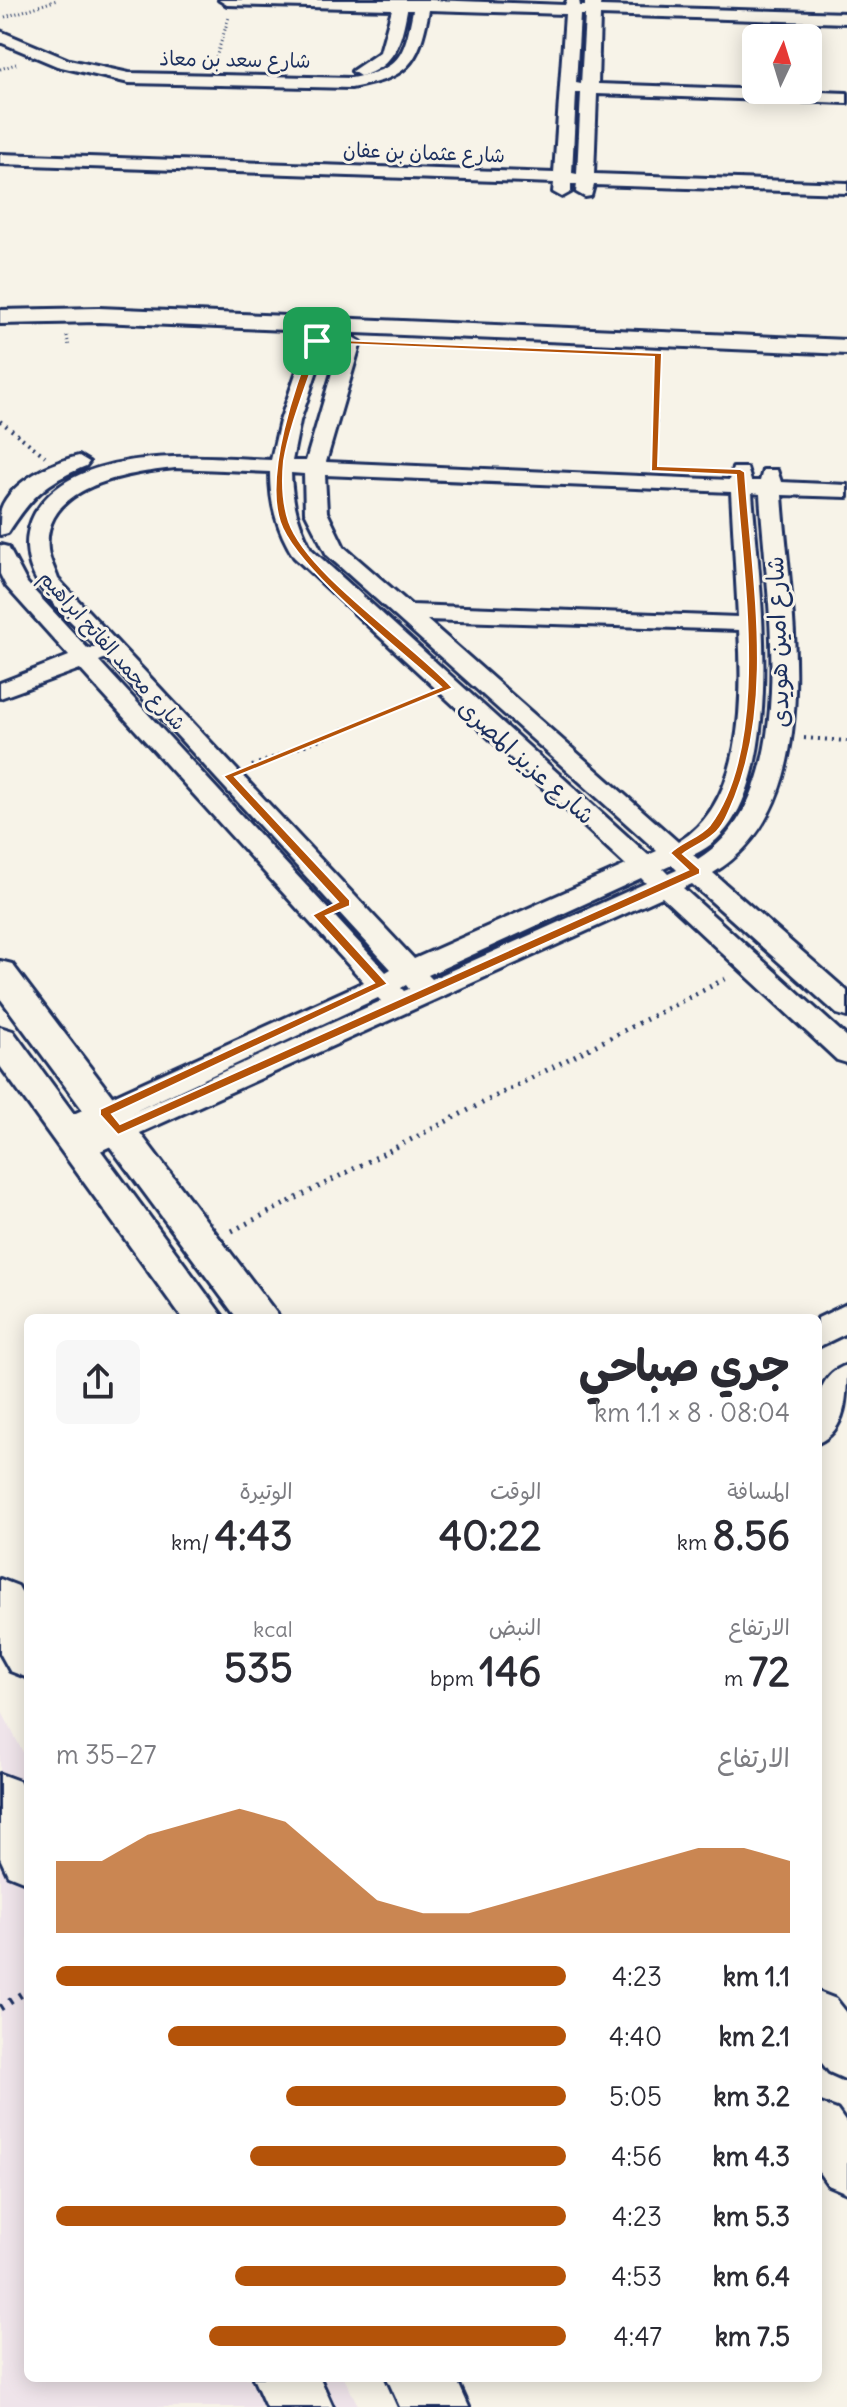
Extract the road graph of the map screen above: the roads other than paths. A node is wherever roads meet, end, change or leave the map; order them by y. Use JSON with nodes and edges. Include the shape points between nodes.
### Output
{"nodes":[{"id":1,"x":227,"y":0,"type":"edge"},
{"id":2,"x":534,"y":0,"type":"edge"},
{"id":3,"x":234,"y":1,"type":"edge"},
{"id":4,"x":401,"y":3,"type":"edge"},
{"id":5,"x":423,"y":3,"type":"edge"},
{"id":6,"x":573,"y":4,"type":"edge"},
{"id":7,"x":593,"y":4,"type":"edge"},
{"id":8,"x":847,"y":9,"type":"edge"},
{"id":9,"x":847,"y":18,"type":"edge"},
{"id":10,"x":0,"y":20,"type":"edge"},
{"id":11,"x":0,"y":36,"type":"edge"},
{"id":12,"x":568,"y":84,"type":"junction"},
{"id":13,"x":590,"y":85,"type":"junction"},
{"id":14,"x":742,"y":86,"type":"edge"},
{"id":15,"x":822,"y":88,"type":"edge"},
{"id":16,"x":847,"y":89,"type":"edge"},
{"id":17,"x":847,"y":98,"type":"edge"},
{"id":18,"x":0,"y":159,"type":"edge"},
{"id":19,"x":0,"y":172,"type":"edge"},
{"id":20,"x":562,"y":185,"type":"junction"},
{"id":21,"x":585,"y":186,"type":"junction"},
{"id":22,"x":847,"y":188,"type":"edge"},
{"id":23,"x":847,"y":201,"type":"edge"},
{"id":24,"x":0,"y":317,"type":"edge"},
{"id":25,"x":0,"y":335,"type":"edge"},
{"id":26,"x":317,"y":341,"type":"junction"},
{"id":27,"x":351,"y":342,"type":"junction"},
{"id":28,"x":847,"y":347,"type":"edge"},
{"id":29,"x":847,"y":362,"type":"edge"},
{"id":30,"x":280,"y":460,"type":"junction"},
{"id":31,"x":315,"y":461,"type":"junction"},
{"id":32,"x":847,"y":477,"type":"edge"},
{"id":33,"x":741,"y":480,"type":"junction"},
{"id":34,"x":770,"y":481,"type":"junction"},
{"id":35,"x":847,"y":491,"type":"edge"},
{"id":36,"x":0,"y":528,"type":"edge"},
{"id":37,"x":0,"y":552,"type":"edge"},
{"id":38,"x":403,"y":612,"type":"junction"},
{"id":39,"x":750,"y":624,"type":"junction"},
{"id":40,"x":104,"y":641,"type":"junction"},
{"id":41,"x":76,"y":651,"type":"junction"},
{"id":42,"x":0,"y":669,"type":"edge"},
{"id":43,"x":0,"y":691,"type":"edge"},
{"id":44,"x":676,"y":853,"type":"junction"},
{"id":45,"x":643,"y":867,"type":"junction"},
{"id":46,"x":696,"y":871,"type":"junction"},
{"id":47,"x":664,"y":886,"type":"junction"},
{"id":48,"x":346,"y":903,"type":"junction"},
{"id":49,"x":545,"y":910,"type":"junction"},
{"id":50,"x":318,"y":915,"type":"junction"},
{"id":51,"x":565,"y":931,"type":"junction"},
{"id":52,"x":410,"y":972,"type":"junction"},
{"id":53,"x":0,"y":973,"type":"edge"},
{"id":54,"x":382,"y":984,"type":"junction"},
{"id":55,"x":428,"y":992,"type":"junction"},
{"id":56,"x":400,"y":1004,"type":"junction"},
{"id":57,"x":847,"y":1007,"type":"edge"},
{"id":58,"x":0,"y":1040,"type":"edge"},
{"id":59,"x":847,"y":1053,"type":"edge"},
{"id":60,"x":111,"y":1121,"type":"junction"},
{"id":61,"x":72,"y":1139,"type":"junction"},
{"id":62,"x":201,"y":1314,"type":"edge"},
{"id":63,"x":257,"y":1314,"type":"edge"},
{"id":64,"x":847,"y":1317,"type":"edge"},
{"id":65,"x":822,"y":1332,"type":"edge"},
{"id":66,"x":847,"y":1380,"type":"edge"},
{"id":67,"x":822,"y":1393,"type":"edge"},
{"id":68,"x":822,"y":1419,"type":"edge"},
{"id":69,"x":0,"y":1602,"type":"edge"},
{"id":70,"x":24,"y":1647,"type":"edge"},
{"id":71,"x":0,"y":1800,"type":"edge"},
{"id":72,"x":24,"y":1848,"type":"edge"},
{"id":73,"x":822,"y":2022,"type":"edge"},
{"id":74,"x":847,"y":2054,"type":"edge"},
{"id":75,"x":822,"y":2134,"type":"edge"},
{"id":76,"x":847,"y":2166,"type":"edge"},
{"id":77,"x":288,"y":2382,"type":"edge"},
{"id":78,"x":422,"y":2382,"type":"edge"},
{"id":79,"x":300,"y":2407,"type":"edge"},
{"id":80,"x":436,"y":2407,"type":"edge"}],
"edges":[{"from":1,"to":3,"type":"street"},
{"from":2,"to":6,"type":"street"},
{"from":3,"to":4,"type":"street"},
{"from":4,"to":5,"type":"street"},
{"from":4,"to":10,"type":"street","name":"شارع سعد بن معاذ","via":[[389,54],[366,70],[346,73],[144,69],[60,51]]},
{"from":5,"to":6,"type":"street"},
{"from":5,"to":11,"type":"street","name":"شارع سعد بن معاذ","via":[[412,57],[405,66],[351,83],[97,74],[40,56]]},
{"from":6,"to":7,"type":"street"},
{"from":6,"to":12,"type":"street"},
{"from":7,"to":8,"type":"street"},
{"from":7,"to":9,"type":"street"},
{"from":7,"to":13,"type":"street"},
{"from":12,"to":13,"type":"street"},
{"from":12,"to":20,"type":"street"},
{"from":13,"to":14,"type":"street"},
{"from":13,"to":17,"type":"street"},
{"from":13,"to":21,"type":"street"},
{"from":15,"to":16,"type":"street"},
{"from":18,"to":20,"type":"street","name":"شارع عثمان بن عفان"},
{"from":19,"to":20,"type":"street","name":"شارع عثمان بن عفان"},
{"from":20,"to":21,"type":"street","name":"شارع عثمان بن عفان"},
{"from":21,"to":22,"type":"street","name":"شارع عثمان بن عفان"},
{"from":21,"to":23,"type":"street","name":"شارع عثمان بن عفان"},
{"from":24,"to":28,"type":"street","via":[[99,315]]},
{"from":25,"to":26,"type":"street","via":[[109,332]]},
{"from":26,"to":27,"type":"street"},
{"from":26,"to":30,"type":"street","name":"شارع عزيز المصرى"},
{"from":27,"to":29,"type":"street"},
{"from":27,"to":31,"type":"street","name":"شارع عزيز المصرى"},
{"from":30,"to":31,"type":"street","name":"شارع محمد الفاتح ابراهيم"},
{"from":30,"to":36,"type":"street","name":"شارع محمد الفاتح ابراهيم","via":[[143,449],[88,459],[27,489]]},
{"from":30,"to":40,"type":"street","name":"شارع محمد الفاتح ابراهيم","via":[[142,464],[81,480],[40,511],[31,529],[36,565]]},
{"from":30,"to":45,"type":"street","name":"شارع عزيز المصرى","via":[[280,506],[302,552]]},
{"from":31,"to":33,"type":"street","name":"شارع محمد الفاتح ابراهيم"},
{"from":31,"to":33,"type":"street","name":"شارع محمد الفاتح ابراهيم","via":[[654,469]]},
{"from":31,"to":38,"type":"street","name":"شارع عزيز المصرى","via":[[316,512],[323,531]]},
{"from":32,"to":34,"type":"street","name":"شارع محمد الفاتح ابراهيم"},
{"from":33,"to":34,"type":"street","name":"شارع محمد الفاتح ابراهيم"},
{"from":33,"to":39,"type":"street","name":"شارع امين هويدى"},
{"from":34,"to":35,"type":"street","name":"شارع محمد الفاتح ابراهيم"},
{"from":34,"to":46,"type":"street","name":"شارع امين هويدى","via":[[783,683],[781,736],[754,816],[727,851]]},
{"from":37,"to":41,"type":"street","name":"شارع محمد الفاتح ابراهيم","via":[[17,586]]},
{"from":38,"to":39,"type":"street"},
{"from":38,"to":44,"type":"street","name":"شارع عزيز المصرى"},
{"from":39,"to":44,"type":"street","name":"شارع امين هويدى","via":[[752,713],[743,764],[712,830]]},
{"from":40,"to":41,"type":"street"},
{"from":40,"to":48,"type":"street","name":"شارع محمد الفاتح ابراهيم"},
{"from":41,"to":42,"type":"street"},
{"from":41,"to":43,"type":"street"},
{"from":41,"to":50,"type":"street","name":"شارع محمد الفاتح ابراهيم"},
{"from":44,"to":45,"type":"street","name":"شارع امين هويدى"},
{"from":44,"to":46,"type":"street","name":"شارع عزيز المصرى"},
{"from":45,"to":47,"type":"street","name":"شارع عزيز المصرى"},
{"from":45,"to":49,"type":"street","name":"شارع امين هويدى"},
{"from":46,"to":47,"type":"street","name":"شارع امين هويدى"},
{"from":46,"to":57,"type":"street","name":"شارع عزيز المصرى"},
{"from":47,"to":51,"type":"street","name":"شارع امين هويدى"},
{"from":47,"to":59,"type":"street","name":"شارع عزيز المصرى"},
{"from":48,"to":50,"type":"street"},
{"from":48,"to":52,"type":"street","name":"شارع محمد الفاتح ابراهيم"},
{"from":49,"to":51,"type":"street"},
{"from":49,"to":52,"type":"street","name":"شارع امين هويدى"},
{"from":50,"to":54,"type":"street","name":"شارع محمد الفاتح ابراهيم"},
{"from":51,"to":55,"type":"street","name":"شارع امين هويدى"},
{"from":52,"to":54,"type":"street","name":"شارع امين هويدى"},
{"from":52,"to":55,"type":"street","name":"شارع محمد الفاتح ابراهيم"},
{"from":53,"to":60,"type":"street"},
{"from":54,"to":56,"type":"street","name":"شارع محمد الفاتح ابراهيم"},
{"from":54,"to":60,"type":"street","name":"شارع امين هويدى"},
{"from":55,"to":56,"type":"street","name":"شارع امين هويدى"},
{"from":56,"to":60,"type":"street","name":"شارع امين هويدى"},
{"from":58,"to":61,"type":"street"},
{"from":60,"to":61,"type":"street","name":"شارع امين هويدى"},
{"from":60,"to":63,"type":"street"},
{"from":61,"to":62,"type":"street"},
{"from":64,"to":65,"type":"street"},
{"from":66,"to":67,"type":"street"},
{"from":66,"to":68,"type":"street"},
{"from":69,"to":70,"type":"highway"},
{"from":71,"to":72,"type":"highway"},
{"from":73,"to":74,"type":"street"},
{"from":75,"to":76,"type":"street"},
{"from":77,"to":79,"type":"highway"},
{"from":78,"to":80,"type":"highway"}]}
